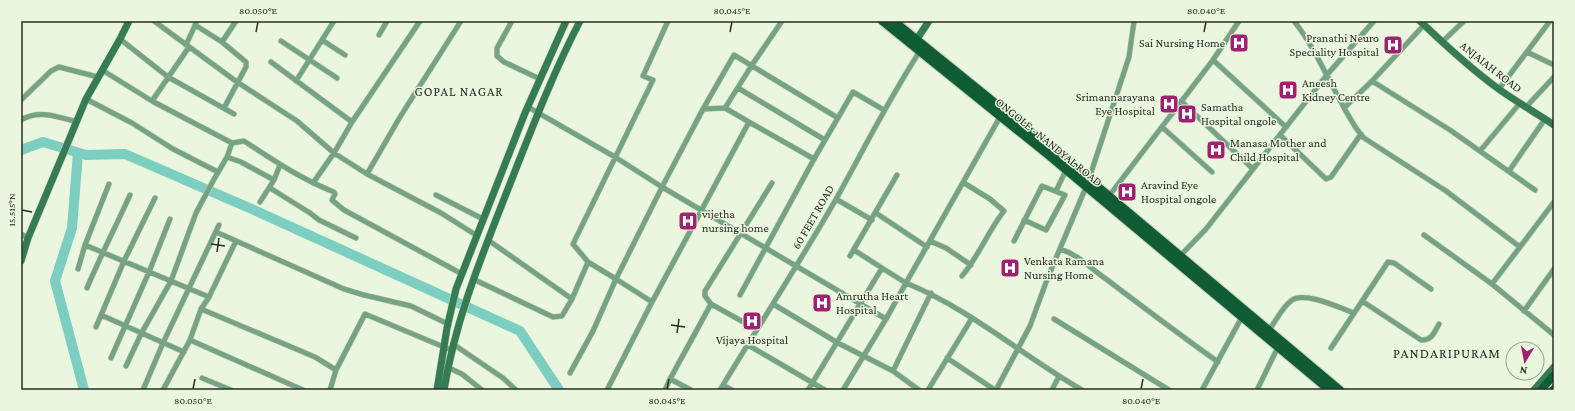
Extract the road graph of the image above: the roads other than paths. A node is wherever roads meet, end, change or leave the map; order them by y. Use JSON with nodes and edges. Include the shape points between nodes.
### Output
{"nodes":[{"id":1,"x":129,"y":21,"type":"edge"},
{"id":2,"x":154,"y":21,"type":"edge"},
{"id":3,"x":236,"y":21,"type":"edge"},
{"id":4,"x":334,"y":21,"type":"edge"},
{"id":5,"x":387,"y":21,"type":"edge"},
{"id":6,"x":420,"y":21,"type":"edge"},
{"id":7,"x":461,"y":21,"type":"edge"},
{"id":8,"x":512,"y":21,"type":"edge"},
{"id":9,"x":566,"y":21,"type":"edge"},
{"id":10,"x":580,"y":21,"type":"edge"},
{"id":11,"x":668,"y":21,"type":"edge"},
{"id":12,"x":782,"y":21,"type":"edge"},
{"id":13,"x":882,"y":21,"type":"edge"},
{"id":14,"x":894,"y":21,"type":"edge"},
{"id":15,"x":922,"y":21,"type":"edge"},
{"id":16,"x":929,"y":21,"type":"edge"},
{"id":17,"x":1134,"y":21,"type":"edge"},
{"id":18,"x":1239,"y":21,"type":"edge"},
{"id":19,"x":1294,"y":21,"type":"edge"},
{"id":20,"x":1374,"y":21,"type":"edge"},
{"id":21,"x":1464,"y":21,"type":"edge"},
{"id":22,"x":1550,"y":21,"type":"edge"},
{"id":23,"x":196,"y":23,"type":"edge"},
{"id":24,"x":1422,"y":23,"type":"edge"},
{"id":25,"x":379,"y":35,"type":"dead end"},
{"id":26,"x":120,"y":39,"type":"junction"},
{"id":27,"x":322,"y":40,"type":"junction"},
{"id":28,"x":282,"y":41,"type":"dead end"},
{"id":29,"x":222,"y":42,"type":"junction"},
{"id":30,"x":914,"y":42,"type":"junction"},
{"id":31,"x":1442,"y":42,"type":"junction"},
{"id":32,"x":187,"y":46,"type":"junction"},
{"id":33,"x":922,"y":48,"type":"junction"},
{"id":34,"x":1527,"y":52,"type":"junction"},
{"id":35,"x":345,"y":55,"type":"dead end"},
{"id":36,"x":311,"y":59,"type":"junction"},
{"id":37,"x":1213,"y":60,"type":"junction"},
{"id":38,"x":271,"y":62,"type":"dead end"},
{"id":39,"x":752,"y":65,"type":"junction"},
{"id":40,"x":1554,"y":65,"type":"edge"},
{"id":41,"x":100,"y":74,"type":"junction"},
{"id":42,"x":1326,"y":76,"type":"junction"},
{"id":43,"x":168,"y":77,"type":"junction"},
{"id":44,"x":1554,"y":77,"type":"edge"},
{"id":45,"x":337,"y":78,"type":"dead end"},
{"id":46,"x":540,"y":79,"type":"junction"},
{"id":47,"x":296,"y":81,"type":"junction"},
{"id":48,"x":1372,"y":81,"type":"junction"},
{"id":49,"x":237,"y":82,"type":"junction"},
{"id":50,"x":738,"y":88,"type":"junction"},
{"id":51,"x":1499,"y":89,"type":"junction"},
{"id":52,"x":86,"y":99,"type":"junction"},
{"id":53,"x":21,"y":100,"type":"edge"},
{"id":54,"x":152,"y":101,"type":"junction"},
{"id":55,"x":1181,"y":101,"type":"junction"},
{"id":56,"x":1524,"y":105,"type":"junction"},
{"id":57,"x":528,"y":107,"type":"junction"},
{"id":58,"x":224,"y":108,"type":"junction"},
{"id":59,"x":725,"y":108,"type":"junction"},
{"id":60,"x":1344,"y":108,"type":"junction"},
{"id":61,"x":703,"y":109,"type":"junction"},
{"id":62,"x":884,"y":110,"type":"junction"},
{"id":63,"x":234,"y":114,"type":"dead end"},
{"id":64,"x":537,"y":114,"type":"junction"},
{"id":65,"x":1000,"y":117,"type":"junction"},
{"id":66,"x":838,"y":118,"type":"junction"},
{"id":67,"x":1545,"y":119,"type":"junction"},
{"id":68,"x":21,"y":120,"type":"edge"},
{"id":69,"x":352,"y":122,"type":"junction"},
{"id":70,"x":749,"y":122,"type":"junction"},
{"id":71,"x":1554,"y":125,"type":"edge"},
{"id":72,"x":76,"y":126,"type":"junction"},
{"id":73,"x":1162,"y":127,"type":"junction"},
{"id":74,"x":1286,"y":127,"type":"junction"},
{"id":75,"x":1360,"y":134,"type":"junction"},
{"id":76,"x":1280,"y":135,"type":"junction"},
{"id":77,"x":825,"y":140,"type":"junction"},
{"id":78,"x":232,"y":143,"type":"junction"},
{"id":79,"x":1480,"y":151,"type":"junction"},
{"id":80,"x":1051,"y":152,"type":"junction"},
{"id":81,"x":334,"y":153,"type":"junction"},
{"id":82,"x":227,"y":157,"type":"junction"},
{"id":83,"x":615,"y":157,"type":"junction"},
{"id":84,"x":814,"y":159,"type":"junction"},
{"id":85,"x":280,"y":165,"type":"junction"},
{"id":86,"x":1253,"y":169,"type":"junction"},
{"id":87,"x":1066,"y":170,"type":"junction"},
{"id":88,"x":1509,"y":171,"type":"junction"},
{"id":89,"x":218,"y":172,"type":"junction"},
{"id":90,"x":1212,"y":172,"type":"dead end"},
{"id":91,"x":367,"y":174,"type":"junction"},
{"id":92,"x":897,"y":175,"type":"dead end"},
{"id":93,"x":1089,"y":179,"type":"junction"},
{"id":94,"x":274,"y":180,"type":"junction"},
{"id":95,"x":313,"y":183,"type":"junction"},
{"id":96,"x":772,"y":183,"type":"dead end"},
{"id":97,"x":964,"y":183,"type":"junction"},
{"id":98,"x":109,"y":184,"type":"dead end"},
{"id":99,"x":662,"y":187,"type":"junction"},
{"id":100,"x":1086,"y":187,"type":"junction"},
{"id":101,"x":270,"y":188,"type":"junction"},
{"id":102,"x":1535,"y":190,"type":"dead end"},
{"id":103,"x":1056,"y":191,"type":"junction"},
{"id":104,"x":130,"y":195,"type":"dead end"},
{"id":105,"x":436,"y":195,"type":"dead end"},
{"id":106,"x":1110,"y":196,"type":"junction"},
{"id":107,"x":155,"y":198,"type":"dead end"},
{"id":108,"x":836,"y":200,"type":"junction"},
{"id":109,"x":260,"y":202,"type":"dead end"},
{"id":110,"x":1554,"y":202,"type":"edge"},
{"id":111,"x":702,"y":211,"type":"junction"},
{"id":112,"x":876,"y":213,"type":"junction"},
{"id":113,"x":170,"y":219,"type":"dead end"},
{"id":114,"x":483,"y":219,"type":"junction"},
{"id":115,"x":872,"y":220,"type":"junction"},
{"id":116,"x":1024,"y":220,"type":"junction"},
{"id":117,"x":219,"y":225,"type":"dead end"},
{"id":118,"x":216,"y":232,"type":"junction"},
{"id":119,"x":740,"y":233,"type":"junction"},
{"id":120,"x":21,"y":234,"type":"edge"},
{"id":121,"x":1424,"y":235,"type":"dead end"},
{"id":122,"x":476,"y":236,"type":"junction"},
{"id":123,"x":28,"y":238,"type":"junction"},
{"id":124,"x":356,"y":238,"type":"dead end"},
{"id":125,"x":488,"y":240,"type":"junction"},
{"id":126,"x":236,"y":241,"type":"junction"},
{"id":127,"x":930,"y":241,"type":"junction"},
{"id":128,"x":1014,"y":241,"type":"dead end"},
{"id":129,"x":85,"y":245,"type":"junction"},
{"id":130,"x":927,"y":247,"type":"junction"},
{"id":131,"x":1520,"y":247,"type":"junction"},
{"id":132,"x":765,"y":248,"type":"junction"},
{"id":133,"x":1060,"y":248,"type":"junction"},
{"id":134,"x":854,"y":250,"type":"junction"},
{"id":135,"x":102,"y":253,"type":"junction"},
{"id":136,"x":850,"y":256,"type":"dead end"},
{"id":137,"x":21,"y":257,"type":"edge"},
{"id":138,"x":1178,"y":258,"type":"junction"},
{"id":139,"x":124,"y":261,"type":"junction"},
{"id":140,"x":588,"y":262,"type":"junction"},
{"id":141,"x":971,"y":265,"type":"junction"},
{"id":142,"x":797,"y":266,"type":"junction"},
{"id":143,"x":78,"y":268,"type":"dead end"},
{"id":144,"x":882,"y":268,"type":"junction"},
{"id":145,"x":1554,"y":269,"type":"edge"},
{"id":146,"x":149,"y":272,"type":"junction"},
{"id":147,"x":462,"y":274,"type":"junction"},
{"id":148,"x":962,"y":276,"type":"dead end"},
{"id":149,"x":473,"y":279,"type":"junction"},
{"id":150,"x":616,"y":279,"type":"junction"},
{"id":151,"x":171,"y":281,"type":"junction"},
{"id":152,"x":906,"y":283,"type":"junction"},
{"id":153,"x":1492,"y":284,"type":"junction"},
{"id":154,"x":87,"y":288,"type":"dead end"},
{"id":155,"x":189,"y":288,"type":"junction"},
{"id":156,"x":1431,"y":289,"type":"dead end"},
{"id":157,"x":931,"y":293,"type":"junction"},
{"id":158,"x":740,"y":295,"type":"dead end"},
{"id":159,"x":209,"y":297,"type":"junction"},
{"id":160,"x":572,"y":299,"type":"junction"},
{"id":161,"x":1362,"y":301,"type":"junction"},
{"id":162,"x":652,"y":302,"type":"junction"},
{"id":163,"x":711,"y":304,"type":"junction"},
{"id":164,"x":773,"y":304,"type":"junction"},
{"id":165,"x":861,"y":304,"type":"junction"},
{"id":166,"x":201,"y":309,"type":"junction"},
{"id":167,"x":1524,"y":311,"type":"junction"},
{"id":168,"x":1244,"y":313,"type":"junction"},
{"id":169,"x":1354,"y":313,"type":"junction"},
{"id":170,"x":101,"y":315,"type":"junction"},
{"id":171,"x":972,"y":318,"type":"junction"},
{"id":172,"x":886,"y":319,"type":"junction"},
{"id":173,"x":1054,"y":319,"type":"dead end"},
{"id":174,"x":1439,"y":324,"type":"dead end"},
{"id":175,"x":124,"y":326,"type":"junction"},
{"id":176,"x":447,"y":326,"type":"junction"},
{"id":177,"x":96,"y":327,"type":"dead end"},
{"id":178,"x":756,"y":329,"type":"junction"},
{"id":179,"x":1269,"y":330,"type":"junction"},
{"id":180,"x":141,"y":334,"type":"junction"},
{"id":181,"x":1554,"y":335,"type":"edge"},
{"id":182,"x":190,"y":340,"type":"junction"},
{"id":183,"x":163,"y":343,"type":"junction"},
{"id":184,"x":838,"y":343,"type":"junction"},
{"id":185,"x":748,"y":345,"type":"junction"},
{"id":186,"x":452,"y":347,"type":"junction"},
{"id":187,"x":1278,"y":347,"type":"junction"},
{"id":188,"x":443,"y":348,"type":"junction"},
{"id":189,"x":1019,"y":348,"type":"junction"},
{"id":190,"x":1332,"y":348,"type":"dead end"},
{"id":191,"x":184,"y":352,"type":"junction"},
{"id":192,"x":863,"y":356,"type":"junction"},
{"id":193,"x":110,"y":358,"type":"dead end"},
{"id":194,"x":947,"y":358,"type":"junction"},
{"id":195,"x":1218,"y":362,"type":"junction"},
{"id":196,"x":126,"y":366,"type":"dead end"},
{"id":197,"x":447,"y":367,"type":"junction"},
{"id":198,"x":1554,"y":367,"type":"edge"},
{"id":199,"x":336,"y":370,"type":"junction"},
{"id":200,"x":892,"y":371,"type":"junction"},
{"id":201,"x":570,"y":372,"type":"dead end"},
{"id":202,"x":1554,"y":375,"type":"edge"},
{"id":203,"x":1059,"y":376,"type":"junction"},
{"id":204,"x":202,"y":378,"type":"dead end"},
{"id":205,"x":670,"y":379,"type":"junction"},
{"id":206,"x":813,"y":383,"type":"junction"},
{"id":207,"x":722,"y":387,"type":"edge"},
{"id":208,"x":144,"y":388,"type":"edge"},
{"id":209,"x":150,"y":390,"type":"edge"},
{"id":210,"x":163,"y":390,"type":"edge"},
{"id":211,"x":231,"y":390,"type":"edge"},
{"id":212,"x":303,"y":390,"type":"edge"},
{"id":213,"x":330,"y":390,"type":"edge"},
{"id":214,"x":437,"y":390,"type":"edge"},
{"id":215,"x":444,"y":390,"type":"edge"},
{"id":216,"x":482,"y":390,"type":"edge"},
{"id":217,"x":516,"y":390,"type":"edge"},
{"id":218,"x":607,"y":390,"type":"edge"},
{"id":219,"x":665,"y":390,"type":"edge"},
{"id":220,"x":691,"y":390,"type":"edge"},
{"id":221,"x":732,"y":390,"type":"edge"},
{"id":222,"x":808,"y":390,"type":"edge"},
{"id":223,"x":825,"y":390,"type":"edge"},
{"id":224,"x":843,"y":390,"type":"edge"},
{"id":225,"x":919,"y":390,"type":"edge"},
{"id":226,"x":928,"y":390,"type":"edge"},
{"id":227,"x":996,"y":390,"type":"edge"},
{"id":228,"x":1052,"y":390,"type":"edge"},
{"id":229,"x":1082,"y":390,"type":"edge"},
{"id":230,"x":1169,"y":390,"type":"edge"},
{"id":231,"x":1202,"y":390,"type":"edge"},
{"id":232,"x":1257,"y":390,"type":"edge"},
{"id":233,"x":1329,"y":390,"type":"edge"},
{"id":234,"x":1340,"y":390,"type":"edge"},
{"id":235,"x":1534,"y":390,"type":"edge"},
{"id":236,"x":1541,"y":390,"type":"edge"}],
"edges":[{"from":1,"to":26,"type":"main road"},
{"from":2,"to":32,"type":"street"},
{"from":3,"to":29,"type":"street"},
{"from":4,"to":27,"type":"street"},
{"from":5,"to":25,"type":"street"},
{"from":6,"to":69,"type":"street"},
{"from":7,"to":91,"type":"street"},
{"from":8,"to":46,"type":"street","via":[[497,48],[497,56]]},
{"from":9,"to":46,"type":"main road"},
{"from":10,"to":64,"type":"main road"},
{"from":11,"to":83,"type":"street","via":[[643,76],[653,80]]},
{"from":12,"to":39,"type":"street"},
{"from":13,"to":30,"type":"main road","name":"ONGOLE - NANDYAL ROAD"},
{"from":14,"to":30,"type":"main road","name":"ONGOLE - NANDYAL ROAD"},
{"from":15,"to":30,"type":"main road"},
{"from":16,"to":30,"type":"main road"},
{"from":17,"to":93,"type":"street","via":[[1129,57]]},
{"from":18,"to":37,"type":"street"},
{"from":19,"to":42,"type":"street","via":[[1307,38]]},
{"from":20,"to":42,"type":"street"},
{"from":21,"to":31,"type":"street"},
{"from":22,"to":34,"type":"street"},
{"from":23,"to":29,"type":"street"},
{"from":23,"to":32,"type":"street"},
{"from":24,"to":31,"type":"main road","name":"ANJAIAH ROAD"},
{"from":24,"to":48,"type":"street"},
{"from":26,"to":41,"type":"main road"},
{"from":26,"to":43,"type":"street"},
{"from":27,"to":35,"type":"street"},
{"from":27,"to":36,"type":"street"},
{"from":28,"to":36,"type":"street"},
{"from":29,"to":49,"type":"street","via":[[246,62],[246,67]]},
{"from":30,"to":33,"type":"main road","name":"ONGOLE - NANDYAL ROAD"},
{"from":31,"to":51,"type":"main road","name":"ANJAIAH ROAD"},
{"from":32,"to":43,"type":"street"},
{"from":32,"to":49,"type":"street"},
{"from":33,"to":62,"type":"street","name":"60 FEET ROAD"},
{"from":33,"to":65,"type":"main road","name":"ONGOLE - NANDYAL ROAD"},
{"from":33,"to":80,"type":"main road","name":"ONGOLE - NANDYAL ROAD"},
{"from":34,"to":40,"type":"street"},
{"from":34,"to":51,"type":"street"},
{"from":36,"to":45,"type":"street"},
{"from":36,"to":47,"type":"street"},
{"from":37,"to":55,"type":"street"},
{"from":37,"to":74,"type":"street"},
{"from":38,"to":47,"type":"street"},
{"from":39,"to":50,"type":"street"},
{"from":39,"to":61,"type":"street","via":[[734,55]]},
{"from":39,"to":66,"type":"street"},
{"from":41,"to":52,"type":"main road"},
{"from":41,"to":53,"type":"street","via":[[59,67],[51,71]]},
{"from":41,"to":54,"type":"street"},
{"from":42,"to":60,"type":"street"},
{"from":42,"to":74,"type":"street"},
{"from":43,"to":54,"type":"street"},
{"from":43,"to":58,"type":"street"},
{"from":44,"to":56,"type":"street"},
{"from":46,"to":57,"type":"main road"},
{"from":47,"to":69,"type":"street"},
{"from":48,"to":60,"type":"street"},
{"from":48,"to":79,"type":"street"},
{"from":49,"to":58,"type":"street"},
{"from":49,"to":81,"type":"street","via":[[297,121]]},
{"from":50,"to":59,"type":"street"},
{"from":50,"to":77,"type":"street"},
{"from":51,"to":56,"type":"main road","name":"ANJAIAH ROAD"},
{"from":52,"to":72,"type":"main road"},
{"from":52,"to":89,"type":"street"},
{"from":54,"to":78,"type":"street"},
{"from":55,"to":73,"type":"street"},
{"from":55,"to":86,"type":"street"},
{"from":56,"to":67,"type":"main road","name":"ANJAIAH ROAD"},
{"from":56,"to":79,"type":"street"},
{"from":57,"to":64,"type":"street"},
{"from":57,"to":114,"type":"main road"},
{"from":58,"to":63,"type":"street"},
{"from":59,"to":61,"type":"street"},
{"from":59,"to":70,"type":"street"},
{"from":60,"to":75,"type":"street"},
{"from":61,"to":99,"type":"street"},
{"from":62,"to":66,"type":"street","via":[[853,92]]},
{"from":62,"to":108,"type":"street","name":"60 FEET ROAD"},
{"from":64,"to":83,"type":"street"},
{"from":64,"to":125,"type":"main road"},
{"from":65,"to":80,"type":"main road","name":"ONGOLE - NANDYAL ROAD"},
{"from":65,"to":97,"type":"street"},
{"from":66,"to":77,"type":"street"},
{"from":67,"to":71,"type":"main road","name":"ANJAIAH ROAD"},
{"from":67,"to":88,"type":"street"},
{"from":68,"to":72,"type":"street","via":[[31,115],[48,115]]},
{"from":69,"to":81,"type":"street"},
{"from":70,"to":84,"type":"street"},
{"from":70,"to":111,"type":"street"},
{"from":72,"to":123,"type":"main road"},
{"from":73,"to":90,"type":"street"},
{"from":73,"to":106,"type":"street"},
{"from":74,"to":76,"type":"street"},
{"from":75,"to":76,"type":"street","via":[[1329,179],[1324,178]]},
{"from":75,"to":131,"type":"street","via":[[1446,191]]},
{"from":76,"to":86,"type":"street"},
{"from":77,"to":84,"type":"street"},
{"from":78,"to":82,"type":"street"},
{"from":78,"to":85,"type":"street","via":[[244,141]]},
{"from":79,"to":88,"type":"street"},
{"from":80,"to":87,"type":"main road","name":"ONGOLE - NANDYAL ROAD"},
{"from":80,"to":93,"type":"main road","name":"ONGOLE - NANDYAL ROAD"},
{"from":81,"to":91,"type":"street"},
{"from":81,"to":95,"type":"street"},
{"from":82,"to":89,"type":"street"},
{"from":82,"to":94,"type":"street"},
{"from":83,"to":99,"type":"street"},
{"from":83,"to":140,"type":"street","via":[[573,244]]},
{"from":84,"to":132,"type":"street"},
{"from":85,"to":94,"type":"street"},
{"from":85,"to":95,"type":"street"},
{"from":86,"to":138,"type":"street","via":[[1206,228]]},
{"from":87,"to":100,"type":"main road","name":"ONGOLE - NANDYAL ROAD"},
{"from":87,"to":103,"type":"street"},
{"from":88,"to":102,"type":"street"},
{"from":89,"to":151,"type":"street","via":[[196,213]]},
{"from":91,"to":122,"type":"street","via":[[441,213]]},
{"from":92,"to":112,"type":"street"},
{"from":93,"to":106,"type":"main road","name":"ONGOLE - NANDYAL ROAD"},
{"from":94,"to":101,"type":"street"},
{"from":95,"to":147,"type":"street","via":[[334,192],[332,200],[344,210]]},
{"from":96,"to":119,"type":"street"},
{"from":97,"to":127,"type":"street"},
{"from":97,"to":141,"type":"street","via":[[1004,211]]},
{"from":98,"to":129,"type":"street"},
{"from":99,"to":111,"type":"street"},
{"from":99,"to":150,"type":"street"},
{"from":100,"to":133,"type":"street"},
{"from":100,"to":138,"type":"main road","name":"ONGOLE - NANDYAL ROAD"},
{"from":101,"to":109,"type":"street"},
{"from":101,"to":124,"type":"street","via":[[319,220]]},
{"from":103,"to":116,"type":"street","via":[[1042,186]]},
{"from":103,"to":116,"type":"street","via":[[1065,195],[1046,230]]},
{"from":104,"to":135,"type":"street"},
{"from":105,"to":114,"type":"street"},
{"from":106,"to":138,"type":"main road","name":"ONGOLE - NANDYAL ROAD"},
{"from":107,"to":139,"type":"street"},
{"from":108,"to":115,"type":"street"},
{"from":108,"to":142,"type":"street","name":"60 FEET ROAD"},
{"from":110,"to":131,"type":"street"},
{"from":111,"to":119,"type":"street"},
{"from":111,"to":162,"type":"street"},
{"from":112,"to":115,"type":"street"},
{"from":112,"to":130,"type":"street"},
{"from":113,"to":146,"type":"street"},
{"from":114,"to":122,"type":"main road"},
{"from":115,"to":134,"type":"street"},
{"from":116,"to":128,"type":"street"},
{"from":117,"to":118,"type":"street"},
{"from":118,"to":126,"type":"street"},
{"from":118,"to":155,"type":"street"},
{"from":119,"to":132,"type":"street"},
{"from":119,"to":163,"type":"street","via":[[705,291],[705,296]]},
{"from":120,"to":123,"type":"street"},
{"from":121,"to":153,"type":"street"},
{"from":122,"to":147,"type":"main road"},
{"from":123,"to":137,"type":"main road"},
{"from":125,"to":149,"type":"main road"},
{"from":125,"to":160,"type":"street"},
{"from":126,"to":159,"type":"street"},
{"from":126,"to":176,"type":"street","via":[[344,288],[411,306]]},
{"from":127,"to":130,"type":"street"},
{"from":127,"to":141,"type":"street","via":[[946,248]]},
{"from":129,"to":135,"type":"street"},
{"from":129,"to":143,"type":"street"},
{"from":130,"to":152,"type":"street"},
{"from":131,"to":153,"type":"street"},
{"from":132,"to":142,"type":"street"},
{"from":132,"to":158,"type":"street"},
{"from":133,"to":189,"type":"street"},
{"from":133,"to":195,"type":"street","via":[[1079,257]]},
{"from":134,"to":136,"type":"street"},
{"from":134,"to":144,"type":"street"},
{"from":135,"to":139,"type":"street"},
{"from":135,"to":154,"type":"street"},
{"from":138,"to":168,"type":"main road","name":"ONGOLE - NANDYAL ROAD"},
{"from":139,"to":146,"type":"street"},
{"from":139,"to":170,"type":"street"},
{"from":140,"to":150,"type":"street"},
{"from":140,"to":160,"type":"street"},
{"from":141,"to":148,"type":"street"},
{"from":142,"to":164,"type":"street","name":"60 FEET ROAD"},
{"from":142,"to":165,"type":"street"},
{"from":144,"to":152,"type":"street"},
{"from":144,"to":165,"type":"street"},
{"from":145,"to":167,"type":"street"},
{"from":146,"to":151,"type":"street"},
{"from":146,"to":175,"type":"street"},
{"from":147,"to":176,"type":"main road"},
{"from":149,"to":160,"type":"street","via":[[553,317],[562,316]]},
{"from":149,"to":186,"type":"main road"},
{"from":150,"to":162,"type":"street"},
{"from":150,"to":201,"type":"street"},
{"from":151,"to":155,"type":"street"},
{"from":151,"to":180,"type":"street"},
{"from":152,"to":157,"type":"street"},
{"from":152,"to":172,"type":"street"},
{"from":153,"to":167,"type":"street"},
{"from":155,"to":159,"type":"street"},
{"from":155,"to":183,"type":"street"},
{"from":156,"to":161,"type":"street","via":[[1394,263],[1388,262]]},
{"from":157,"to":171,"type":"street"},
{"from":157,"to":200,"type":"street"},
{"from":159,"to":166,"type":"street"},
{"from":161,"to":169,"type":"street"},
{"from":161,"to":174,"type":"street","via":[[1421,340],[1431,338]]},
{"from":162,"to":218,"type":"street"},
{"from":163,"to":178,"type":"street"},
{"from":163,"to":205,"type":"street"},
{"from":164,"to":178,"type":"street","name":"60 FEET ROAD"},
{"from":164,"to":184,"type":"street"},
{"from":165,"to":172,"type":"street"},
{"from":165,"to":184,"type":"street"},
{"from":166,"to":182,"type":"street"},
{"from":166,"to":199,"type":"street","via":[[315,357]]},
{"from":167,"to":181,"type":"street"},
{"from":168,"to":179,"type":"main road","name":"ONGOLE - NANDYAL ROAD"},
{"from":168,"to":187,"type":"main road","name":"ONGOLE - NANDYAL ROAD"},
{"from":168,"to":195,"type":"street"},
{"from":169,"to":179,"type":"street","via":[[1305,297],[1298,298],[1287,305]]},
{"from":169,"to":190,"type":"street"},
{"from":170,"to":175,"type":"street"},
{"from":170,"to":177,"type":"street"},
{"from":171,"to":189,"type":"street"},
{"from":171,"to":194,"type":"street"},
{"from":172,"to":192,"type":"street"},
{"from":173,"to":230,"type":"street"},
{"from":175,"to":180,"type":"street"},
{"from":175,"to":193,"type":"street"},
{"from":176,"to":188,"type":"main road"},
{"from":178,"to":185,"type":"street","name":"60 FEET ROAD"},
{"from":179,"to":234,"type":"main road","name":"ONGOLE - NANDYAL ROAD"},
{"from":180,"to":183,"type":"street"},
{"from":180,"to":196,"type":"street"},
{"from":182,"to":191,"type":"street"},
{"from":182,"to":212,"type":"street"},
{"from":183,"to":191,"type":"street"},
{"from":183,"to":208,"type":"street"},
{"from":184,"to":192,"type":"street"},
{"from":184,"to":206,"type":"street"},
{"from":185,"to":206,"type":"street"},
{"from":185,"to":207,"type":"street","name":"60 FEET ROAD"},
{"from":186,"to":188,"type":"street"},
{"from":186,"to":197,"type":"main road"},
{"from":186,"to":217,"type":"street","via":[[504,378]]},
{"from":187,"to":232,"type":"street"},
{"from":187,"to":233,"type":"main road","name":"ONGOLE - NANDYAL ROAD"},
{"from":188,"to":199,"type":"street","via":[[365,314]]},
{"from":188,"to":214,"type":"main road"},
{"from":189,"to":203,"type":"street"},
{"from":189,"to":227,"type":"street"},
{"from":191,"to":210,"type":"street"},
{"from":192,"to":200,"type":"street"},
{"from":192,"to":224,"type":"street"},
{"from":194,"to":226,"type":"street"},
{"from":194,"to":227,"type":"street"},
{"from":195,"to":231,"type":"street"},
{"from":197,"to":215,"type":"main road"},
{"from":197,"to":216,"type":"street","via":[[462,374]]},
{"from":198,"to":235,"type":"main road"},
{"from":199,"to":213,"type":"street"},
{"from":200,"to":225,"type":"street"},
{"from":202,"to":236,"type":"main road"},
{"from":203,"to":228,"type":"street"},
{"from":203,"to":229,"type":"street"},
{"from":204,"to":211,"type":"street"},
{"from":205,"to":219,"type":"street"},
{"from":205,"to":220,"type":"street"},
{"from":206,"to":222,"type":"street"},
{"from":206,"to":223,"type":"street"},
{"from":207,"to":221,"type":"street"},
{"from":208,"to":209,"type":"street"}]}
